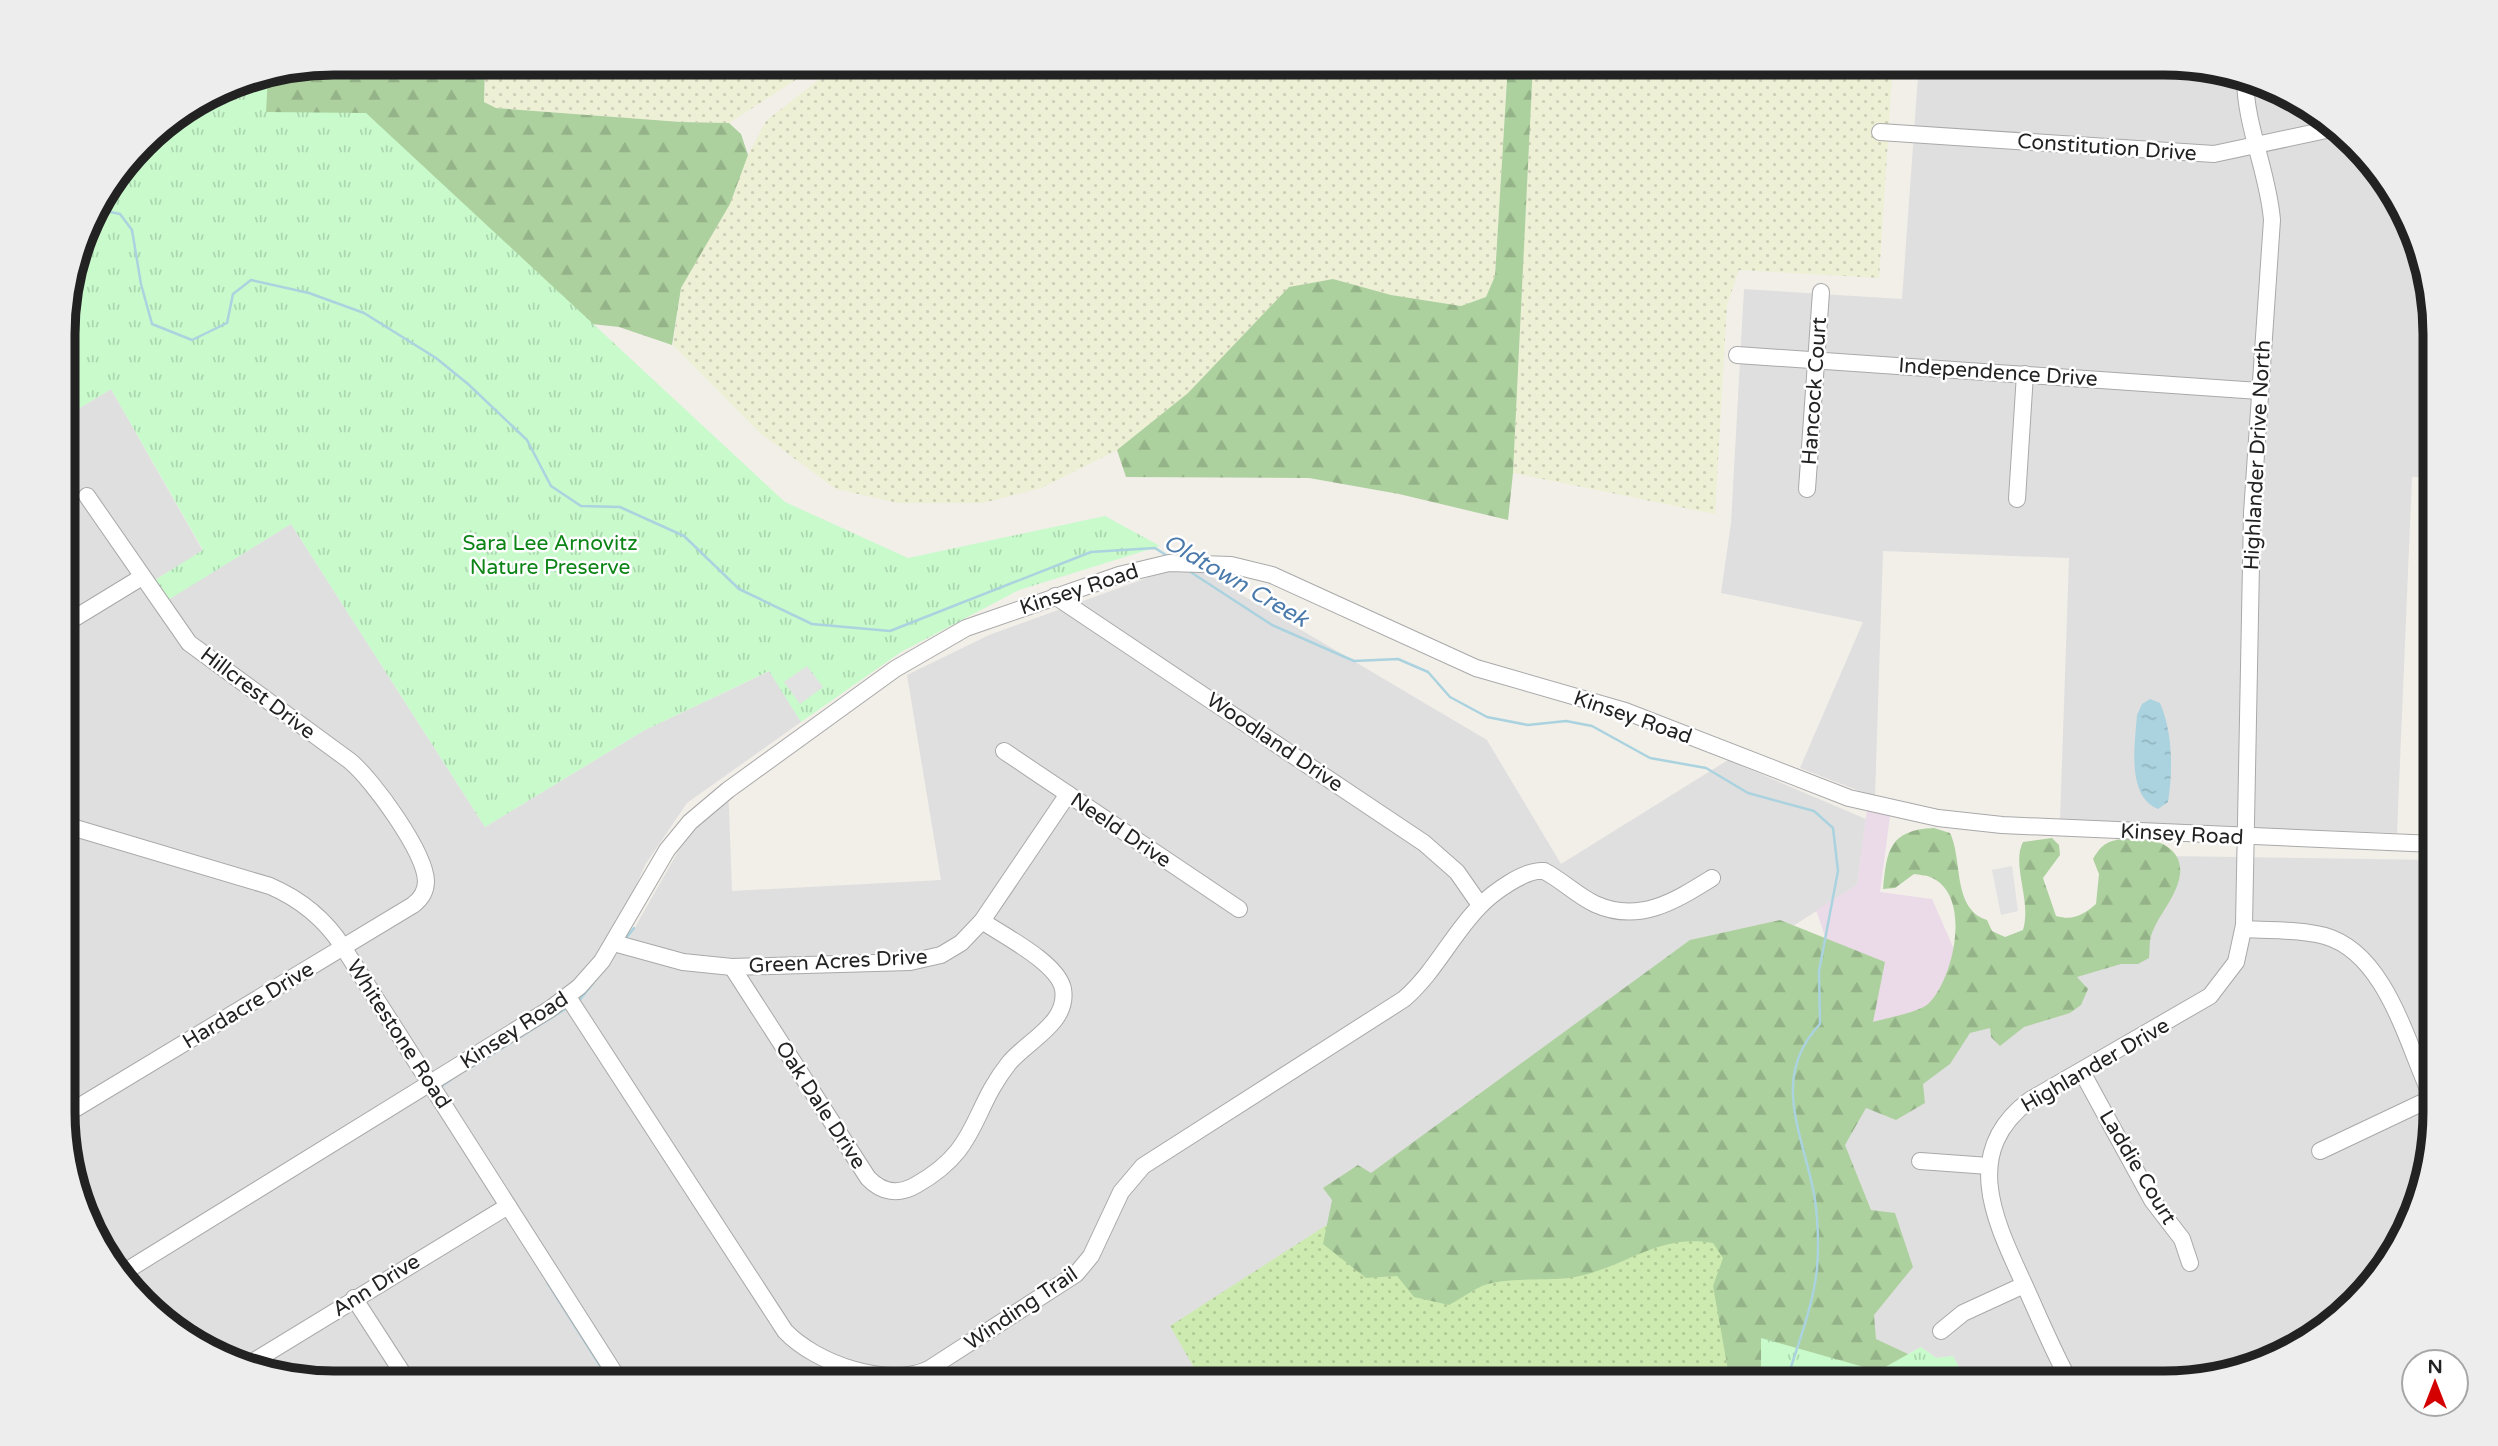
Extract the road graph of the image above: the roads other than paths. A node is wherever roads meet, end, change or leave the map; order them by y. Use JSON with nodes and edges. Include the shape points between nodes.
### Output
{"nodes":[{"id":1,"x":2246,"y":89,"type":"edge"},
{"id":2,"x":2323,"y":131,"type":"edge"},
{"id":3,"x":1880,"y":132,"type":"dead end"},
{"id":4,"x":2257,"y":147,"type":"junction"},
{"id":5,"x":1821,"y":292,"type":"dead end"},
{"id":6,"x":1737,"y":355,"type":"dead end"},
{"id":7,"x":1815,"y":360,"type":"junction"},
{"id":8,"x":2025,"y":374,"type":"junction"},
{"id":9,"x":2259,"y":391,"type":"junction"},
{"id":10,"x":1807,"y":489,"type":"dead end"},
{"id":11,"x":87,"y":496,"type":"dead end"},
{"id":12,"x":2017,"y":499,"type":"dead end"},
{"id":13,"x":142,"y":577,"type":"junction"},
{"id":14,"x":1055,"y":596,"type":"junction"},
{"id":15,"x":75,"y":618,"type":"edge"},
{"id":16,"x":1004,"y":751,"type":"dead end"},
{"id":17,"x":1068,"y":794,"type":"junction"},
{"id":18,"x":75,"y":828,"type":"edge"},
{"id":19,"x":2244,"y":837,"type":"junction"},
{"id":20,"x":2423,"y":844,"type":"edge"},
{"id":21,"x":1712,"y":878,"type":"dead end"},
{"id":22,"x":425,"y":888,"type":"joint"},
{"id":23,"x":1480,"y":905,"type":"junction"},
{"id":24,"x":1239,"y":909,"type":"dead end"},
{"id":25,"x":982,"y":921,"type":"junction"},
{"id":26,"x":2244,"y":929,"type":"junction"},
{"id":27,"x":614,"y":943,"type":"junction"},
{"id":28,"x":343,"y":947,"type":"junction"},
{"id":29,"x":732,"y":967,"type":"junction"},
{"id":30,"x":568,"y":997,"type":"junction"},
{"id":31,"x":2082,"y":1072,"type":"junction"},
{"id":32,"x":2423,"y":1077,"type":"edge"},
{"id":33,"x":430,"y":1083,"type":"junction"},
{"id":34,"x":2423,"y":1105,"type":"edge"},
{"id":35,"x":75,"y":1109,"type":"edge"},
{"id":36,"x":2320,"y":1151,"type":"dead end"},
{"id":37,"x":1920,"y":1161,"type":"dead end"},
{"id":38,"x":1989,"y":1166,"type":"junction"},
{"id":39,"x":508,"y":1206,"type":"junction"},
{"id":40,"x":2190,"y":1263,"type":"dead end"},
{"id":41,"x":129,"y":1269,"type":"edge"},
{"id":42,"x":2024,"y":1285,"type":"junction"},
{"id":43,"x":354,"y":1298,"type":"junction"},
{"id":44,"x":1941,"y":1331,"type":"dead end"},
{"id":45,"x":257,"y":1359,"type":"edge"},
{"id":46,"x":402,"y":1371,"type":"edge"},
{"id":47,"x":613,"y":1371,"type":"edge"},
{"id":48,"x":869,"y":1371,"type":"edge"},
{"id":49,"x":924,"y":1371,"type":"edge"},
{"id":50,"x":2065,"y":1371,"type":"edge"}],
"edges":[{"from":1,"to":4,"type":"street","name":"Highlander Drive North"},
{"from":2,"to":4,"type":"street","name":"Constitution Drive"},
{"from":3,"to":4,"type":"street","name":"Constitution Drive","via":[[2214,154]]},
{"from":4,"to":9,"type":"street","name":"Highlander Drive North","via":[[2269,188],[2272,220]]},
{"from":5,"to":7,"type":"street","name":"Hancock Court"},
{"from":6,"to":7,"type":"street","name":"Independence Drive"},
{"from":7,"to":8,"type":"street","name":"Independence Drive"},
{"from":7,"to":10,"type":"street","name":"Hancock Court"},
{"from":8,"to":9,"type":"street","name":"Independence Drive"},
{"from":8,"to":12,"type":"street"},
{"from":9,"to":19,"type":"street","name":"Highlander Drive North","via":[[2251,516]]},
{"from":11,"to":13,"type":"street","name":"Hillcrest Drive"},
{"from":13,"to":15,"type":"street"},
{"from":13,"to":22,"type":"street","name":"Hillcrest Drive","via":[[189,643],[371,781],[414,848]]},
{"from":14,"to":19,"type":"street","name":"Kinsey Road","via":[[1160,564],[1231,565],[1272,575],[1476,668],[1625,711],[1849,799],[1964,822]]},
{"from":14,"to":23,"type":"street","name":"Woodland Drive","via":[[1424,843],[1457,872]]},
{"from":14,"to":27,"type":"street","name":"Kinsey Road","via":[[967,628],[920,652],[711,802],[667,850]]},
{"from":16,"to":17,"type":"street","name":"Neeld Drive"},
{"from":17,"to":24,"type":"street","name":"Neeld Drive"},
{"from":17,"to":25,"type":"street","name":"Green Acres Drive"},
{"from":18,"to":28,"type":"street","name":"Whitestone Road","via":[[280,890],[318,916]]},
{"from":19,"to":20,"type":"street","name":"Kinsey Road"},
{"from":19,"to":26,"type":"street","name":"Highlander Drive"},
{"from":21,"to":23,"type":"street","via":[[1663,906],[1630,912],[1594,904],[1548,873],[1534,871]]},
{"from":22,"to":28,"type":"street","name":"Hardacre Drive","via":[[413,905]]},
{"from":23,"to":49,"type":"street","name":"Winding Trail","via":[[1428,977],[1404,999],[1136,1172],[1076,1275]]},
{"from":25,"to":29,"type":"street","name":"Green Acres Drive","via":[[961,943],[925,960]]},
{"from":25,"to":29,"type":"street","name":"Oak Dale Drive","via":[[1054,970],[1063,987],[1062,1008],[1007,1065],[956,1156],[933,1175],[901,1191],[883,1190],[868,1178]]},
{"from":26,"to":31,"type":"street","name":"Highlander Drive","via":[[2236,962],[2210,996]]},
{"from":26,"to":32,"type":"street","via":[[2324,936],[2358,954],[2382,984]]},
{"from":27,"to":29,"type":"street","name":"Green Acres Drive","via":[[683,962]]},
{"from":27,"to":30,"type":"street","name":"Kinsey Road"},
{"from":28,"to":33,"type":"street","name":"Whitestone Road"},
{"from":28,"to":35,"type":"street","name":"Hardacre Drive"},
{"from":30,"to":33,"type":"street","name":"Kinsey Road"},
{"from":30,"to":48,"type":"street","name":"Winding Trail","via":[[785,1331],[824,1359]]},
{"from":31,"to":38,"type":"street","name":"Highlander Drive","via":[[2017,1110],[1994,1146]]},
{"from":31,"to":40,"type":"street","name":"Laddie Court","via":[[2152,1200],[2182,1239]]},
{"from":33,"to":39,"type":"street","name":"Whitestone Road"},
{"from":33,"to":41,"type":"street","name":"Kinsey Road"},
{"from":34,"to":36,"type":"street"},
{"from":37,"to":38,"type":"street"},
{"from":38,"to":42,"type":"street","name":"Highlander Drive","via":[[1995,1217]]},
{"from":39,"to":43,"type":"street","name":"Ann Drive"},
{"from":39,"to":47,"type":"street","name":"Whitestone Road"},
{"from":42,"to":44,"type":"street","via":[[1963,1312]]},
{"from":42,"to":50,"type":"street","name":"Highlander Drive"},
{"from":43,"to":45,"type":"street","name":"Ann Drive"},
{"from":43,"to":46,"type":"street"}]}
